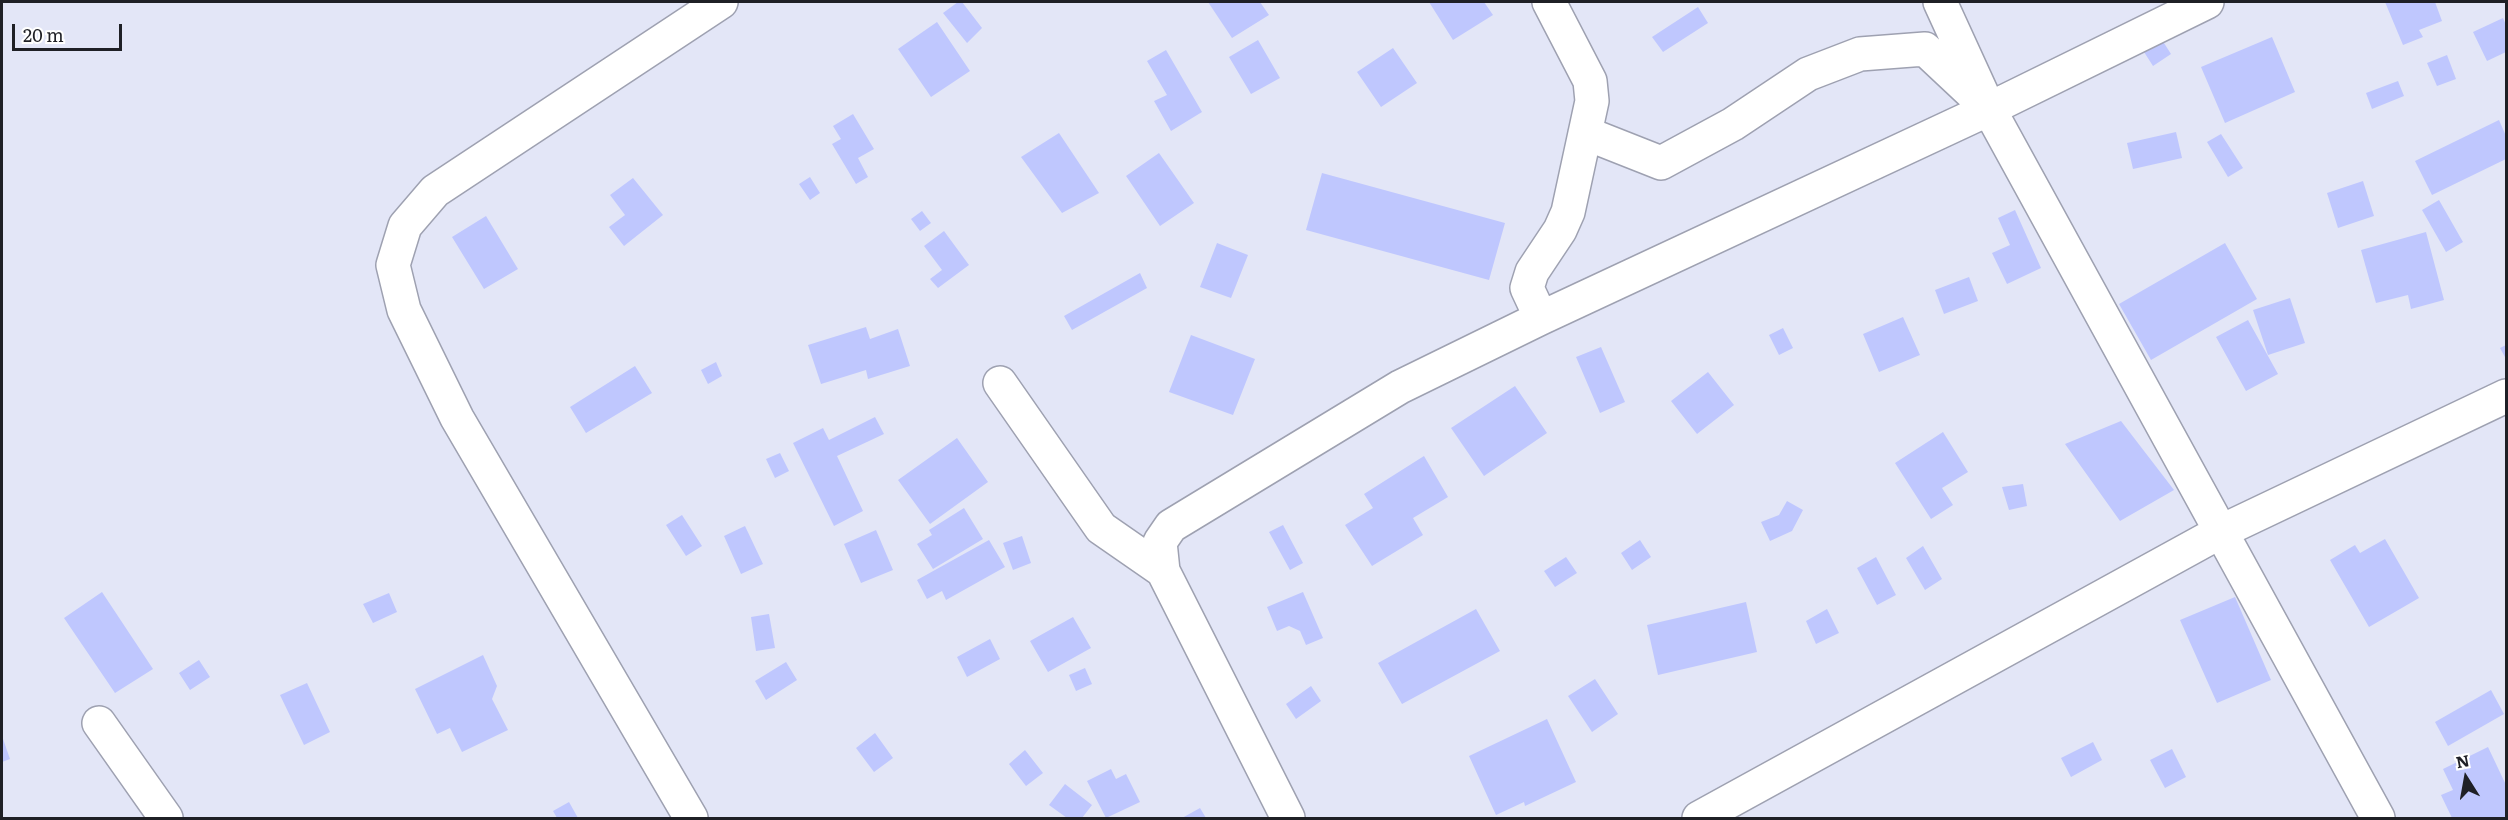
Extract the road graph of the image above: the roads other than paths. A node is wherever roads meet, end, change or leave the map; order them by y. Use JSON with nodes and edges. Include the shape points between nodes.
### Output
{"nodes":[{"id":1,"x":721,"y":2,"type":"edge"},
{"id":2,"x":1549,"y":2,"type":"edge"},
{"id":3,"x":1940,"y":2,"type":"edge"},
{"id":4,"x":2207,"y":2,"type":"edge"},
{"id":5,"x":1989,"y":110,"type":"junction"},
{"id":6,"x":1586,"y":132,"type":"junction"},
{"id":7,"x":1541,"y":318,"type":"junction"},
{"id":8,"x":1000,"y":383,"type":"dead end"},
{"id":9,"x":2506,"y":396,"type":"edge"},
{"id":10,"x":2220,"y":532,"type":"junction"},
{"id":11,"x":1163,"y":571,"type":"junction"},
{"id":12,"x":99,"y":723,"type":"dead end"},
{"id":13,"x":166,"y":819,"type":"edge"},
{"id":14,"x":691,"y":819,"type":"edge"},
{"id":15,"x":1288,"y":819,"type":"edge"},
{"id":16,"x":1699,"y":819,"type":"edge"},
{"id":17,"x":2378,"y":819,"type":"edge"}],
"edges":[{"from":1,"to":14,"type":"street","via":[[435,191],[405,226],[393,265],[404,310],[457,418]]},
{"from":2,"to":6,"type":"street","via":[[1590,81],[1592,101]]},
{"from":3,"to":5,"type":"street"},
{"from":4,"to":5,"type":"street"},
{"from":5,"to":6,"type":"street","via":[[1925,49],[1860,54],[1808,74],[1733,124],[1661,163]]},
{"from":5,"to":7,"type":"street"},
{"from":5,"to":10,"type":"street"},
{"from":6,"to":7,"type":"street","via":[[1568,212],[1532,272],[1527,288]]},
{"from":7,"to":11,"type":"street","via":[[1400,387],[1171,526],[1160,542]]},
{"from":8,"to":11,"type":"street","via":[[1101,528]]},
{"from":9,"to":10,"type":"street"},
{"from":10,"to":16,"type":"street"},
{"from":10,"to":17,"type":"street"},
{"from":11,"to":15,"type":"street"},
{"from":12,"to":13,"type":"street"}]}
